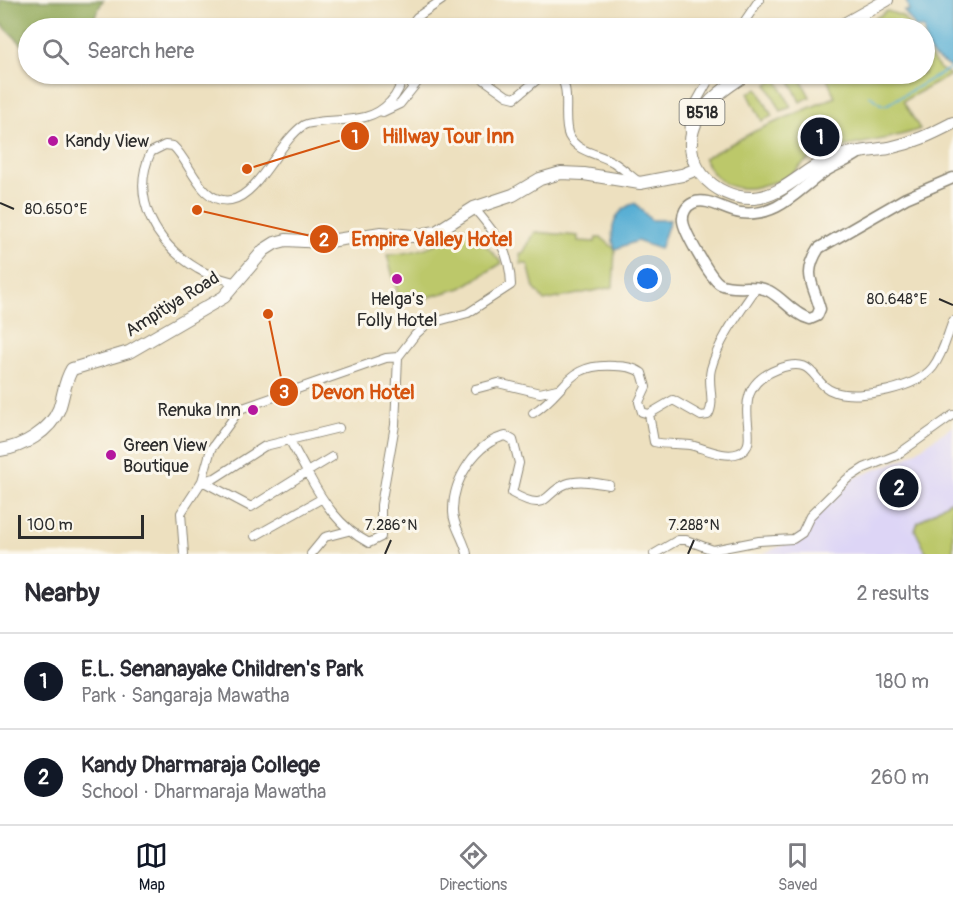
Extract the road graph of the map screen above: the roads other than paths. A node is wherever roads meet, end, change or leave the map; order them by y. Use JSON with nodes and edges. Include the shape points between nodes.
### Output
{"nodes":[{"id":1,"x":442,"y":0,"type":"edge"},
{"id":2,"x":759,"y":0,"type":"edge"},
{"id":3,"x":887,"y":0,"type":"edge"},
{"id":4,"x":416,"y":18,"type":"edge"},
{"id":5,"x":747,"y":18,"type":"edge"},
{"id":6,"x":855,"y":18,"type":"edge"},
{"id":7,"x":399,"y":84,"type":"edge"},
{"id":8,"x":416,"y":84,"type":"edge"},
{"id":9,"x":490,"y":84,"type":"edge"},
{"id":10,"x":532,"y":84,"type":"edge"},
{"id":11,"x":565,"y":84,"type":"edge"},
{"id":12,"x":706,"y":84,"type":"edge"},
{"id":13,"x":732,"y":84,"type":"edge"},
{"id":14,"x":379,"y":114,"type":"junction"},
{"id":15,"x":953,"y":123,"type":"edge"},
{"id":16,"x":692,"y":141,"type":"junction"},
{"id":17,"x":860,"y":152,"type":"junction"},
{"id":18,"x":697,"y":169,"type":"junction"},
{"id":19,"x":953,"y":178,"type":"edge"},
{"id":20,"x":640,"y":183,"type":"junction"},
{"id":21,"x":474,"y":208,"type":"junction"},
{"id":22,"x":237,"y":283,"type":"junction"},
{"id":23,"x":757,"y":287,"type":"junction"},
{"id":24,"x":953,"y":321,"type":"edge"},
{"id":25,"x":398,"y":357,"type":"junction"},
{"id":26,"x":558,"y":388,"type":"junction"},
{"id":27,"x":475,"y":389,"type":"dead end"},
{"id":28,"x":533,"y":412,"type":"dead end"},
{"id":29,"x":649,"y":414,"type":"junction"},
{"id":30,"x":953,"y":415,"type":"edge"},
{"id":31,"x":339,"y":428,"type":"dead end"},
{"id":32,"x":289,"y":439,"type":"junction"},
{"id":33,"x":0,"y":450,"type":"edge"},
{"id":34,"x":332,"y":457,"type":"dead end"},
{"id":35,"x":308,"y":472,"type":"junction"},
{"id":36,"x":202,"y":481,"type":"junction"},
{"id":37,"x":609,"y":485,"type":"dead end"},
{"id":38,"x":321,"y":499,"type":"junction"},
{"id":39,"x":348,"y":531,"type":"junction"},
{"id":40,"x":255,"y":536,"type":"dead end"},
{"id":41,"x":184,"y":554,"type":"edge"},
{"id":42,"x":311,"y":554,"type":"edge"},
{"id":43,"x":468,"y":554,"type":"edge"},
{"id":44,"x":654,"y":554,"type":"edge"}],
"edges":[{"from":1,"to":4,"type":"street"},
{"from":2,"to":5,"type":"street"},
{"from":3,"to":6,"type":"main road"},
{"from":7,"to":14,"type":"street","via":[[395,96]]},
{"from":8,"to":14,"type":"street","via":[[400,104]]},
{"from":9,"to":10,"type":"street","via":[[515,98]]},
{"from":11,"to":20,"type":"street","via":[[570,137],[580,149],[610,160]]},
{"from":12,"to":16,"type":"street","via":[[689,115]]},
{"from":13,"to":16,"type":"main road","number":"B518","via":[[705,107],[696,122]]},
{"from":14,"to":22,"type":"street","via":[[305,125],[248,192],[231,200],[205,190],[173,146],[165,145],[151,152],[144,190],[149,219],[157,233],[197,269]]},
{"from":15,"to":17,"type":"main road","via":[[915,142]]},
{"from":16,"to":18,"type":"main road","number":"B518"},
{"from":17,"to":18,"type":"main road","via":[[826,160],[779,190],[757,198],[720,191]]},
{"from":17,"to":23,"type":"main road","via":[[825,171],[779,208],[740,213],[702,201],[686,208],[683,221],[687,233],[718,283]]},
{"from":18,"to":20,"type":"main road","name":"Ampitiya Road"},
{"from":19,"to":23,"type":"main road","via":[[906,198],[819,248],[808,274],[820,309],[817,316],[802,317],[769,291]]},
{"from":20,"to":21,"type":"main road","name":"Ampitiya Road","via":[[561,173]]},
{"from":21,"to":22,"type":"main road","name":"Ampitiya Road","via":[[436,232],[275,243],[264,250]]},
{"from":21,"to":25,"type":"street","via":[[497,236],[510,263],[511,285],[468,313],[427,324],[414,334]]},
{"from":22,"to":33,"type":"main road","name":"Ampitiya Road","via":[[224,297],[129,352],[72,369],[49,426],[30,440]]},
{"from":23,"to":29,"type":"street","via":[[718,351],[709,380],[712,402],[708,415],[701,416],[673,400]]},
{"from":24,"to":29,"type":"street","via":[[932,368],[920,378],[877,393],[834,392],[810,368],[792,365],[757,380],[748,393],[748,446],[740,453],[654,442]]},
{"from":25,"to":36,"type":"street","via":[[240,409],[211,448]]},
{"from":25,"to":39,"type":"street","via":[[395,425],[381,505],[381,537],[369,543]]},
{"from":26,"to":27,"type":"street","via":[[540,393],[498,383]]},
{"from":26,"to":28,"type":"street"},
{"from":26,"to":29,"type":"street","via":[[590,366],[625,366],[637,370],[645,380],[639,408]]},
{"from":30,"to":44,"type":"street","via":[[897,455],[847,479],[793,539],[713,550],[678,540]]},
{"from":31,"to":32,"type":"street"},
{"from":32,"to":35,"type":"street"},
{"from":32,"to":36,"type":"street","via":[[265,446],[215,478]]},
{"from":34,"to":35,"type":"street"},
{"from":35,"to":36,"type":"street","via":[[251,507]]},
{"from":35,"to":38,"type":"street"},
{"from":36,"to":41,"type":"street","via":[[181,513]]},
{"from":37,"to":43,"type":"street","via":[[566,484],[540,503],[516,496],[512,488],[519,463],[513,440],[506,436],[495,438],[484,445],[462,473],[452,511]]},
{"from":38,"to":39,"type":"street"},
{"from":38,"to":40,"type":"street"},
{"from":39,"to":42,"type":"street","via":[[325,537]]}]}
